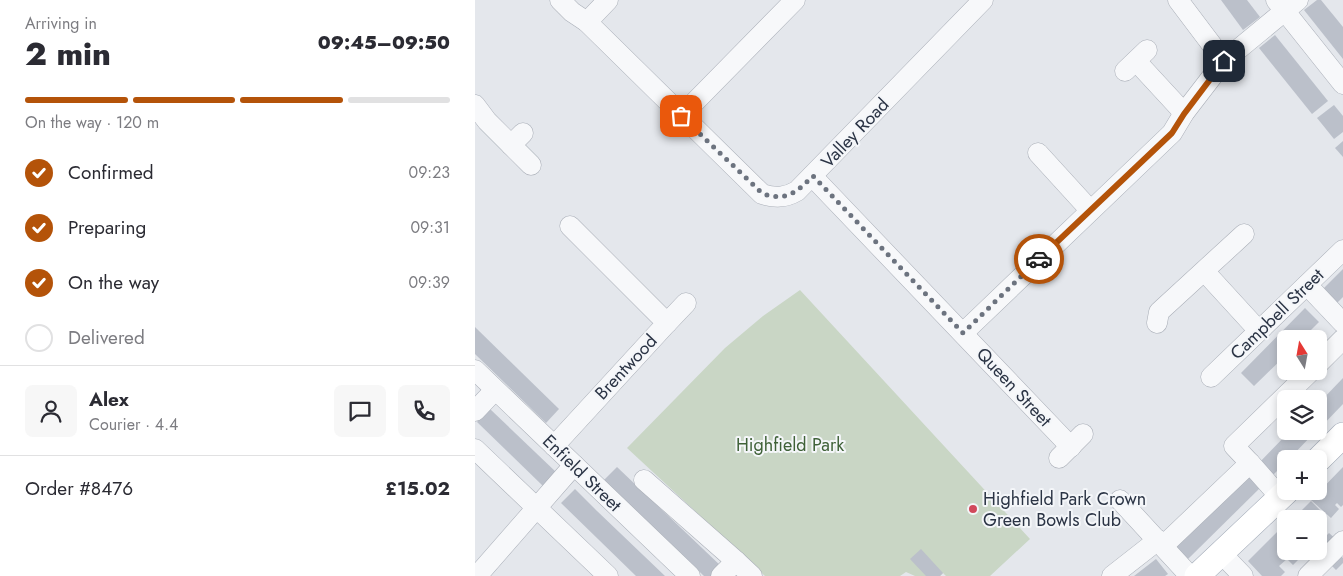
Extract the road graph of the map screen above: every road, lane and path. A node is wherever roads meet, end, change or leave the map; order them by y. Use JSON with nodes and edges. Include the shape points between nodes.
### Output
{"nodes":[{"id":1,"x":560,"y":0,"type":"edge"},
{"id":2,"x":608,"y":0,"type":"edge"},
{"id":3,"x":795,"y":0,"type":"edge"},
{"id":4,"x":983,"y":0,"type":"edge"},
{"id":5,"x":1178,"y":0,"type":"edge"},
{"id":6,"x":1286,"y":4,"type":"edge"},
{"id":7,"x":587,"y":22,"type":"junction"},
{"id":8,"x":1136,"y":60,"type":"dead end"},
{"id":9,"x":1224,"y":61,"type":"junction"},
{"id":10,"x":1343,"y":84,"type":"edge"},
{"id":11,"x":475,"y":105,"type":"edge"},
{"id":12,"x":1184,"y":114,"type":"junction"},
{"id":13,"x":681,"y":116,"type":"junction"},
{"id":14,"x":1038,"y":152,"type":"dead end"},
{"id":15,"x":531,"y":165,"type":"dead end"},
{"id":16,"x":813,"y":176,"type":"junction"},
{"id":17,"x":1090,"y":210,"type":"junction"},
{"id":18,"x":570,"y":227,"type":"dead end"},
{"id":19,"x":1244,"y":234,"type":"dead end"},
{"id":20,"x":1343,"y":250,"type":"edge"},
{"id":21,"x":1205,"y":272,"type":"junction"},
{"id":22,"x":1307,"y":285,"type":"junction"},
{"id":23,"x":686,"y":303,"type":"dead end"},
{"id":24,"x":1156,"y":314,"type":"dead end"},
{"id":25,"x":667,"y":323,"type":"junction"},
{"id":26,"x":1343,"y":323,"type":"edge"},
{"id":27,"x":1259,"y":331,"type":"junction"},
{"id":28,"x":963,"y":333,"type":"junction"},
{"id":29,"x":1343,"y":339,"type":"edge"},
{"id":30,"x":1327,"y":355,"type":"edge"},
{"id":31,"x":475,"y":370,"type":"edge"},
{"id":32,"x":1211,"y":377,"type":"dead end"},
{"id":33,"x":1302,"y":380,"type":"edge"},
{"id":34,"x":495,"y":390,"type":"junction"},
{"id":35,"x":475,"y":411,"type":"edge"},
{"id":36,"x":1343,"y":435,"type":"edge"},
{"id":37,"x":553,"y":446,"type":"junction"},
{"id":38,"x":1071,"y":446,"type":"dead end"},
{"id":39,"x":475,"y":449,"type":"edge"},
{"id":40,"x":1327,"y":451,"type":"edge"},
{"id":41,"x":1250,"y":464,"type":"junction"},
{"id":42,"x":575,"y":466,"type":"junction"},
{"id":43,"x":644,"y":480,"type":"dead end"},
{"id":44,"x":1277,"y":488,"type":"edge"},
{"id":45,"x":1120,"y":500,"type":"dead end"},
{"id":46,"x":1278,"y":500,"type":"edge"},
{"id":47,"x":538,"y":508,"type":"junction"},
{"id":48,"x":1343,"y":540,"type":"edge"},
{"id":49,"x":1160,"y":543,"type":"junction"},
{"id":50,"x":1222,"y":554,"type":"junction"},
{"id":51,"x":736,"y":561,"type":"junction"},
{"id":52,"x":480,"y":575,"type":"edge"},
{"id":53,"x":607,"y":576,"type":"edge"},
{"id":54,"x":690,"y":576,"type":"edge"},
{"id":55,"x":721,"y":576,"type":"edge"},
{"id":56,"x":752,"y":576,"type":"edge"},
{"id":57,"x":1111,"y":576,"type":"edge"},
{"id":58,"x":1191,"y":576,"type":"edge"},
{"id":59,"x":1197,"y":576,"type":"edge"},
{"id":60,"x":1243,"y":576,"type":"edge"},
{"id":61,"x":1308,"y":576,"type":"edge"}],
"edges":[{"from":1,"to":7,"type":"street","name":"Valley Road"},
{"from":2,"to":7,"type":"street"},
{"from":3,"to":13,"type":"street"},
{"from":4,"to":16,"type":"street","name":"Valley Road"},
{"from":5,"to":9,"type":"street"},
{"from":6,"to":9,"type":"street"},
{"from":6,"to":10,"type":"street"},
{"from":7,"to":13,"type":"street","name":"Valley Road"},
{"from":8,"to":12,"type":"street"},
{"from":9,"to":12,"type":"street"},
{"from":11,"to":15,"type":"street","via":[[487,121],[517,139]]},
{"from":12,"to":17,"type":"street","via":[[1172,133]]},
{"from":13,"to":16,"type":"street","name":"Valley Road","via":[[763,194],[788,196]]},
{"from":14,"to":17,"type":"street","via":[[1047,174]]},
{"from":16,"to":28,"type":"street","name":"Queen Street"},
{"from":17,"to":28,"type":"street"},
{"from":18,"to":25,"type":"street","name":"Brentwood"},
{"from":19,"to":21,"type":"street"},
{"from":20,"to":22,"type":"street","name":"Campbell Street"},
{"from":21,"to":24,"type":"street"},
{"from":21,"to":27,"type":"street"},
{"from":22,"to":26,"type":"street"},
{"from":22,"to":27,"type":"street","name":"Campbell Street"},
{"from":23,"to":25,"type":"street"},
{"from":25,"to":37,"type":"street","name":"Brentwood"},
{"from":27,"to":32,"type":"street","name":"Campbell Street"},
{"from":28,"to":38,"type":"street","name":"Queen Street"},
{"from":29,"to":30,"type":"street"},
{"from":31,"to":34,"type":"street","name":"Enfield Street"},
{"from":33,"to":41,"type":"street","via":[[1234,446]]},
{"from":34,"to":35,"type":"street"},
{"from":34,"to":37,"type":"street","name":"Enfield Street"},
{"from":36,"to":40,"type":"main road"},
{"from":37,"to":42,"type":"street","name":"Enfield Street"},
{"from":39,"to":47,"type":"street"},
{"from":41,"to":44,"type":"street"},
{"from":41,"to":49,"type":"street"},
{"from":42,"to":47,"type":"street"},
{"from":42,"to":54,"type":"street","name":"Enfield Street"},
{"from":43,"to":51,"type":"street"},
{"from":45,"to":49,"type":"street"},
{"from":46,"to":50,"type":"main road"},
{"from":47,"to":52,"type":"street"},
{"from":47,"to":53,"type":"street"},
{"from":48,"to":61,"type":"street"},
{"from":49,"to":57,"type":"street"},
{"from":49,"to":58,"type":"street"},
{"from":50,"to":59,"type":"main road"},
{"from":50,"to":60,"type":"street"},
{"from":51,"to":55,"type":"street"},
{"from":51,"to":56,"type":"street"}]}
